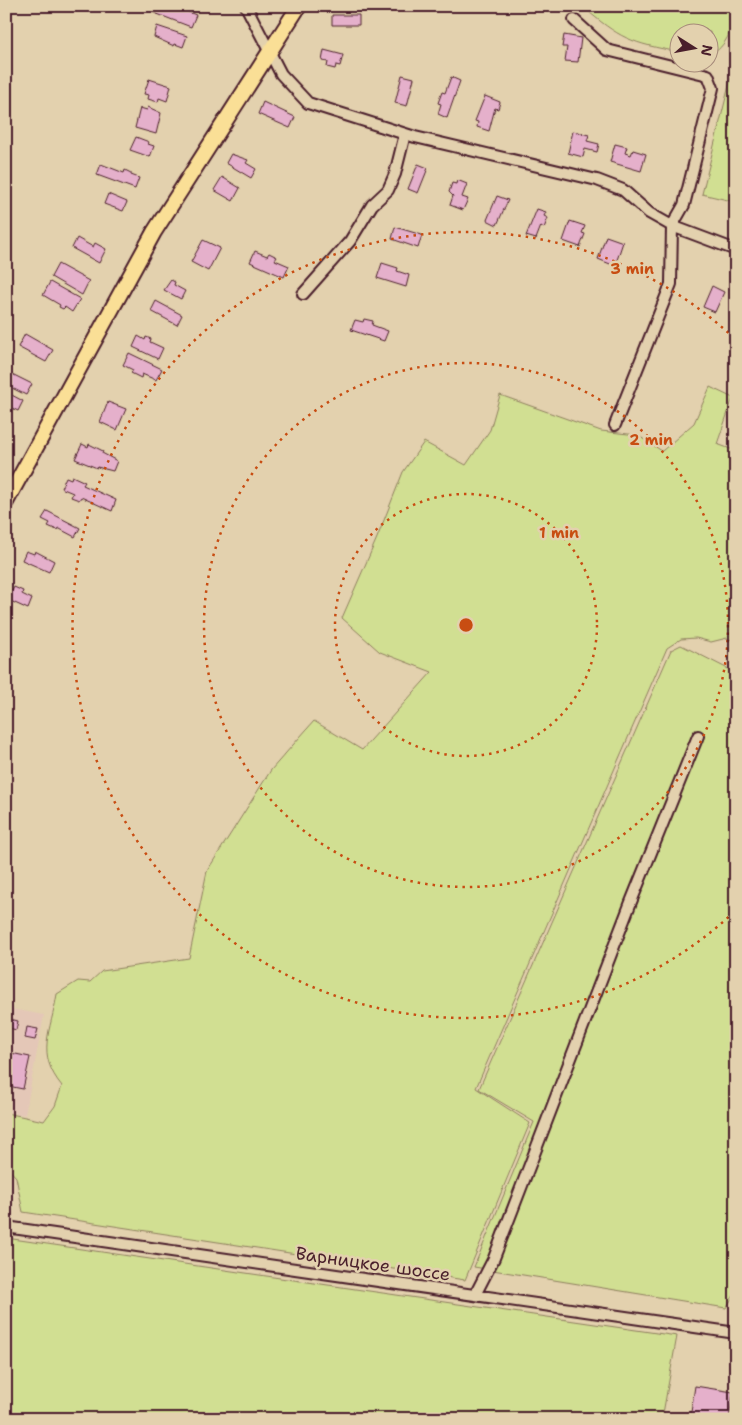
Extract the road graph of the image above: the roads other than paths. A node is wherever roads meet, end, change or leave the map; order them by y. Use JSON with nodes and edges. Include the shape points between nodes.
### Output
{"nodes":[{"id":1,"x":246,"y":6,"type":"edge"},
{"id":2,"x":299,"y":6,"type":"edge"},
{"id":3,"x":574,"y":20,"type":"dead end"},
{"id":4,"x":268,"y":52,"type":"junction"},
{"id":5,"x":405,"y":134,"type":"junction"},
{"id":6,"x":672,"y":226,"type":"junction"},
{"id":7,"x":736,"y":250,"type":"edge"},
{"id":8,"x":303,"y":294,"type":"dead end"},
{"id":9,"x":615,"y":425,"type":"dead end"},
{"id":10,"x":6,"y":502,"type":"edge"},
{"id":11,"x":698,"y":736,"type":"dead end"},
{"id":12,"x":6,"y":1227,"type":"edge"},
{"id":13,"x":475,"y":1295,"type":"junction"},
{"id":14,"x":736,"y":1333,"type":"edge"}],
"edges":[{"from":1,"to":4,"type":"street"},
{"from":2,"to":4,"type":"main road"},
{"from":3,"to":6,"type":"street","via":[[607,50],[708,75],[712,81],[714,88],[684,205]]},
{"from":4,"to":5,"type":"street","via":[[281,74],[308,103]]},
{"from":4,"to":10,"type":"main road","via":[[154,232]]},
{"from":5,"to":6,"type":"street","via":[[597,180],[623,190],[649,213]]},
{"from":5,"to":8,"type":"street","via":[[388,190],[372,205],[350,241]]},
{"from":6,"to":7,"type":"street"},
{"from":6,"to":9,"type":"street","via":[[672,284]]},
{"from":11,"to":13,"type":"street","via":[[494,1258]]},
{"from":12,"to":13,"type":"street","name":"Варницкое шоссе"},
{"from":13,"to":14,"type":"street","name":"Варницкое шоссе"}]}
